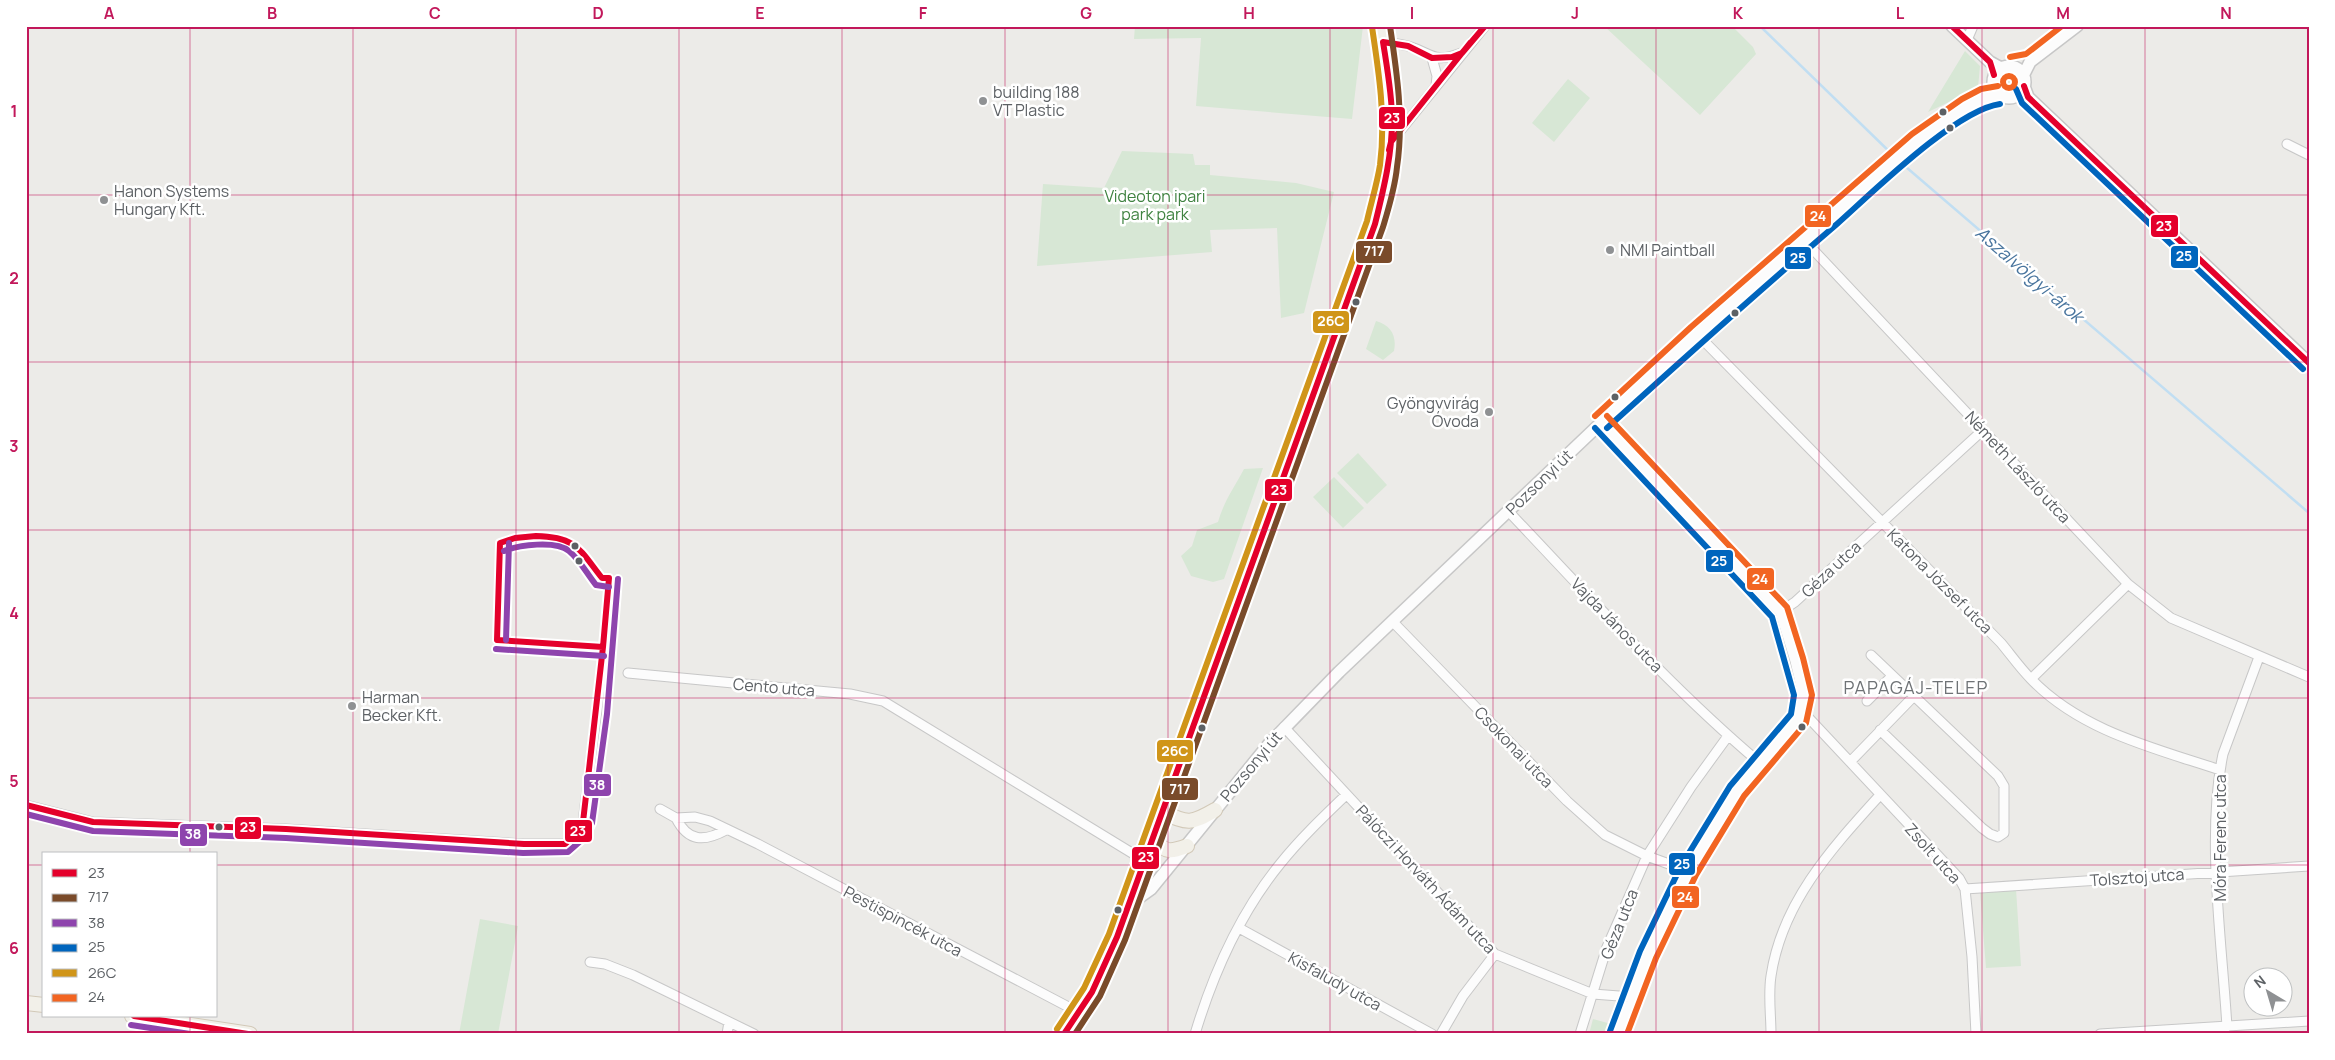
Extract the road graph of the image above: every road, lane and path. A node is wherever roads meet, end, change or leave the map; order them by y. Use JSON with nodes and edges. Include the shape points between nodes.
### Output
{"nodes":[{"id":1,"x":1381,"y":26,"type":"edge"},
{"id":2,"x":1485,"y":26,"type":"edge"},
{"id":3,"x":1952,"y":26,"type":"edge"},
{"id":4,"x":1973,"y":26,"type":"edge"},
{"id":5,"x":2077,"y":26,"type":"edge"},
{"id":6,"x":1967,"y":40,"type":"junction"},
{"id":7,"x":1383,"y":42,"type":"junction"},
{"id":8,"x":1462,"y":53,"type":"junction"},
{"id":9,"x":1432,"y":58,"type":"junction"},
{"id":10,"x":2030,"y":62,"type":"junction"},
{"id":11,"x":2000,"y":78,"type":"junction"},
{"id":12,"x":2024,"y":81,"type":"junction"},
{"id":13,"x":1436,"y":86,"type":"junction"},
{"id":14,"x":2016,"y":96,"type":"junction"},
{"id":15,"x":2028,"y":97,"type":"junction"},
{"id":16,"x":1391,"y":142,"type":"junction"},
{"id":17,"x":2288,"y":144,"type":"dead end"},
{"id":18,"x":2309,"y":155,"type":"edge"},
{"id":19,"x":1804,"y":240,"type":"junction"},
{"id":20,"x":1697,"y":334,"type":"junction"},
{"id":21,"x":2309,"y":363,"type":"edge"},
{"id":22,"x":1601,"y":422,"type":"junction"},
{"id":23,"x":1982,"y":430,"type":"junction"},
{"id":24,"x":1508,"y":511,"type":"junction"},
{"id":25,"x":1882,"y":522,"type":"junction"},
{"id":26,"x":2128,"y":584,"type":"junction"},
{"id":27,"x":1780,"y":612,"type":"junction"},
{"id":28,"x":1393,"y":622,"type":"junction"},
{"id":29,"x":604,"y":647,"type":"dead end"},
{"id":30,"x":1871,"y":656,"type":"dead end"},
{"id":31,"x":2259,"y":657,"type":"junction"},
{"id":32,"x":628,"y":673,"type":"dead end"},
{"id":33,"x":1892,"y":676,"type":"junction"},
{"id":34,"x":2309,"y":677,"type":"edge"},
{"id":35,"x":2031,"y":679,"type":"junction"},
{"id":36,"x":1914,"y":696,"type":"junction"},
{"id":37,"x":1867,"y":701,"type":"dead end"},
{"id":38,"x":1801,"y":713,"type":"junction"},
{"id":39,"x":1284,"y":728,"type":"junction"},
{"id":40,"x":1880,"y":730,"type":"junction"},
{"id":41,"x":1728,"y":736,"type":"junction"},
{"id":42,"x":1850,"y":762,"type":"junction"},
{"id":43,"x":1760,"y":763,"type":"junction"},
{"id":44,"x":2220,"y":770,"type":"junction"},
{"id":45,"x":1346,"y":795,"type":"junction"},
{"id":46,"x":1880,"y":795,"type":"junction"},
{"id":47,"x":26,"y":806,"type":"edge"},
{"id":48,"x":660,"y":809,"type":"dead end"},
{"id":49,"x":1215,"y":810,"type":"junction"},
{"id":50,"x":1162,"y":812,"type":"junction"},
{"id":51,"x":676,"y":818,"type":"junction"},
{"id":52,"x":726,"y":830,"type":"junction"},
{"id":53,"x":1153,"y":840,"type":"junction"},
{"id":54,"x":1187,"y":846,"type":"junction"},
{"id":55,"x":1647,"y":856,"type":"junction"},
{"id":56,"x":1145,"y":861,"type":"junction"},
{"id":57,"x":2309,"y":866,"type":"edge"},
{"id":58,"x":1688,"y":871,"type":"junction"},
{"id":59,"x":2217,"y":872,"type":"junction"},
{"id":60,"x":1965,"y":890,"type":"junction"},
{"id":61,"x":1130,"y":904,"type":"junction"},
{"id":62,"x":1239,"y":928,"type":"junction"},
{"id":63,"x":1495,"y":954,"type":"junction"},
{"id":64,"x":590,"y":962,"type":"dead end"},
{"id":65,"x":1593,"y":994,"type":"junction"},
{"id":66,"x":1632,"y":998,"type":"junction"},
{"id":67,"x":26,"y":1003,"type":"edge"},
{"id":68,"x":42,"y":1005,"type":"edge"},
{"id":69,"x":1080,"y":1013,"type":"junction"},
{"id":70,"x":145,"y":1018,"type":"edge"},
{"id":71,"x":2309,"y":1021,"type":"edge"},
{"id":72,"x":729,"y":1022,"type":"junction"},
{"id":73,"x":2227,"y":1027,"type":"junction"},
{"id":74,"x":250,"y":1034,"type":"edge"},
{"id":75,"x":727,"y":1034,"type":"edge"},
{"id":76,"x":754,"y":1034,"type":"edge"},
{"id":77,"x":1064,"y":1034,"type":"edge"},
{"id":78,"x":1195,"y":1034,"type":"edge"},
{"id":79,"x":1432,"y":1034,"type":"edge"},
{"id":80,"x":1441,"y":1034,"type":"edge"},
{"id":81,"x":1580,"y":1034,"type":"edge"},
{"id":82,"x":1618,"y":1034,"type":"edge"},
{"id":83,"x":1771,"y":1034,"type":"edge"},
{"id":84,"x":1976,"y":1034,"type":"edge"},
{"id":85,"x":2100,"y":1034,"type":"edge"}],
"edges":[{"from":1,"to":7,"type":"main road"},
{"from":2,"to":8,"type":"street"},
{"from":3,"to":6,"type":"street"},
{"from":4,"to":6,"type":"street"},
{"from":5,"to":10,"type":"street"},
{"from":6,"to":11,"type":"street","via":[[1990,62]]},
{"from":7,"to":9,"type":"street","via":[[1408,46]]},
{"from":7,"to":16,"type":"main road","via":[[1391,100]]},
{"from":8,"to":9,"type":"street"},
{"from":8,"to":13,"type":"street"},
{"from":9,"to":13,"type":"street","via":[[1438,76]]},
{"from":10,"to":11,"type":"street"},
{"from":10,"to":12,"type":"street"},
{"from":11,"to":12,"type":"street","via":[[2019,70]]},
{"from":11,"to":14,"type":"street","via":[[2008,98]]},
{"from":11,"to":19,"type":"street","name":"Pozsonyi út","via":[[1984,97],[1951,117],[1903,154]]},
{"from":12,"to":14,"type":"street"},
{"from":12,"to":15,"type":"street"},
{"from":13,"to":16,"type":"street"},
{"from":14,"to":15,"type":"street"},
{"from":15,"to":21,"type":"street"},
{"from":16,"to":50,"type":"main road","via":[[1385,187],[1369,242]]},
{"from":17,"to":18,"type":"street"},
{"from":19,"to":20,"type":"street","name":"Pozsonyi út"},
{"from":19,"to":23,"type":"street","name":"Németh László utca"},
{"from":20,"to":22,"type":"street","name":"Pozsonyi út"},
{"from":20,"to":25,"type":"street","name":"Katona József utca"},
{"from":22,"to":24,"type":"street","name":"Pozsonyi út"},
{"from":22,"to":27,"type":"street"},
{"from":23,"to":25,"type":"street","name":"Géza utca"},
{"from":23,"to":26,"type":"street","name":"Németh László utca"},
{"from":24,"to":28,"type":"street","name":"Pozsonyi út"},
{"from":24,"to":41,"type":"street","name":"Vajda János utca","via":[[1634,644]]},
{"from":25,"to":27,"type":"street","name":"Géza utca"},
{"from":25,"to":35,"type":"street","name":"Katona József utca","via":[[2001,643]]},
{"from":26,"to":31,"type":"street","name":"Németh László utca","via":[[2171,618]]},
{"from":26,"to":35,"type":"street"},
{"from":27,"to":38,"type":"street","via":[[1801,682]]},
{"from":28,"to":39,"type":"street","name":"Pozsonyi út"},
{"from":28,"to":55,"type":"street","name":"Csokonai utca","via":[[1583,816],[1605,835]]},
{"from":29,"to":47,"type":"street","via":[[582,822],[578,832],[566,844],[93,822]]},
{"from":30,"to":33,"type":"street"},
{"from":31,"to":34,"type":"street","name":"Németh László utca"},
{"from":31,"to":44,"type":"street","name":"Móra Ferenc utca"},
{"from":32,"to":56,"type":"street","name":"Cento utca","via":[[883,700]]},
{"from":33,"to":36,"type":"street"},
{"from":33,"to":37,"type":"street"},
{"from":35,"to":44,"type":"street","name":"Katona József utca","via":[[2068,709],[2110,733]]},
{"from":36,"to":40,"type":"street"},
{"from":36,"to":40,"type":"street","via":[[2001,781],[2004,786],[2004,833],[1998,837],[1982,828]]},
{"from":38,"to":42,"type":"street","name":"Zsolt utca","via":[[1806,714]]},
{"from":38,"to":43,"type":"street"},
{"from":39,"to":45,"type":"street","name":"Pálóczi Horváth Ádám utca"},
{"from":39,"to":49,"type":"street","name":"Pozsonyi út"},
{"from":40,"to":42,"type":"street"},
{"from":41,"to":43,"type":"street"},
{"from":41,"to":55,"type":"street","name":"Géza utca","via":[[1700,773]]},
{"from":42,"to":46,"type":"street","name":"Zsolt utca"},
{"from":43,"to":58,"type":"street","via":[[1722,812]]},
{"from":44,"to":59,"type":"street","name":"Móra Ferenc utca"},
{"from":45,"to":62,"type":"street","via":[[1280,865]]},
{"from":45,"to":63,"type":"street","name":"Pálóczi Horváth Ádám utca"},
{"from":46,"to":60,"type":"street","name":"Zsolt utca","via":[[1952,869]]},
{"from":46,"to":83,"type":"street","via":[[1824,859],[1792,911],[1772,970]]},
{"from":48,"to":51,"type":"street","name":"Pestispincék utca"},
{"from":49,"to":50,"type":"main road","via":[[1193,822],[1183,822]]},
{"from":49,"to":54,"type":"street","name":"Pozsonyi út"},
{"from":50,"to":53,"type":"main road"},
{"from":51,"to":52,"type":"street","name":"Pestispincék utca","via":[[695,817]]},
{"from":51,"to":52,"type":"street","name":"Pestispincék utca","via":[[681,828],[698,838],[708,838]]},
{"from":52,"to":69,"type":"street","name":"Pestispincék utca"},
{"from":53,"to":54,"type":"main road","via":[[1163,850]]},
{"from":53,"to":56,"type":"main road"},
{"from":54,"to":61,"type":"street","name":"Pozsonyi út","via":[[1151,889]]},
{"from":55,"to":58,"type":"street"},
{"from":55,"to":65,"type":"street","name":"Géza utca","via":[[1608,947]]},
{"from":56,"to":61,"type":"main road"},
{"from":57,"to":59,"type":"street","name":"Tolsztoj utca"},
{"from":58,"to":66,"type":"street","via":[[1660,926]]},
{"from":59,"to":60,"type":"street","name":"Tolsztoj utca"},
{"from":59,"to":73,"type":"street","name":"Móra Ferenc utca"},
{"from":60,"to":84,"type":"street","name":"Zsolt utca"},
{"from":61,"to":69,"type":"main road","via":[[1100,977]]},
{"from":62,"to":78,"type":"street"},
{"from":62,"to":79,"type":"street","name":"Kisfaludy utca"},
{"from":63,"to":65,"type":"street","name":"Pálóczi Horváth Ádám utca"},
{"from":63,"to":80,"type":"street","via":[[1463,996]]},
{"from":64,"to":72,"type":"street","via":[[633,975]]},
{"from":65,"to":66,"type":"street"},
{"from":65,"to":81,"type":"street","name":"Géza utca"},
{"from":66,"to":82,"type":"street"},
{"from":67,"to":68,"type":"main road"},
{"from":69,"to":77,"type":"main road"},
{"from":70,"to":74,"type":"main road"},
{"from":71,"to":73,"type":"street"},
{"from":72,"to":75,"type":"street"},
{"from":72,"to":76,"type":"street"},
{"from":73,"to":85,"type":"street"}]}
